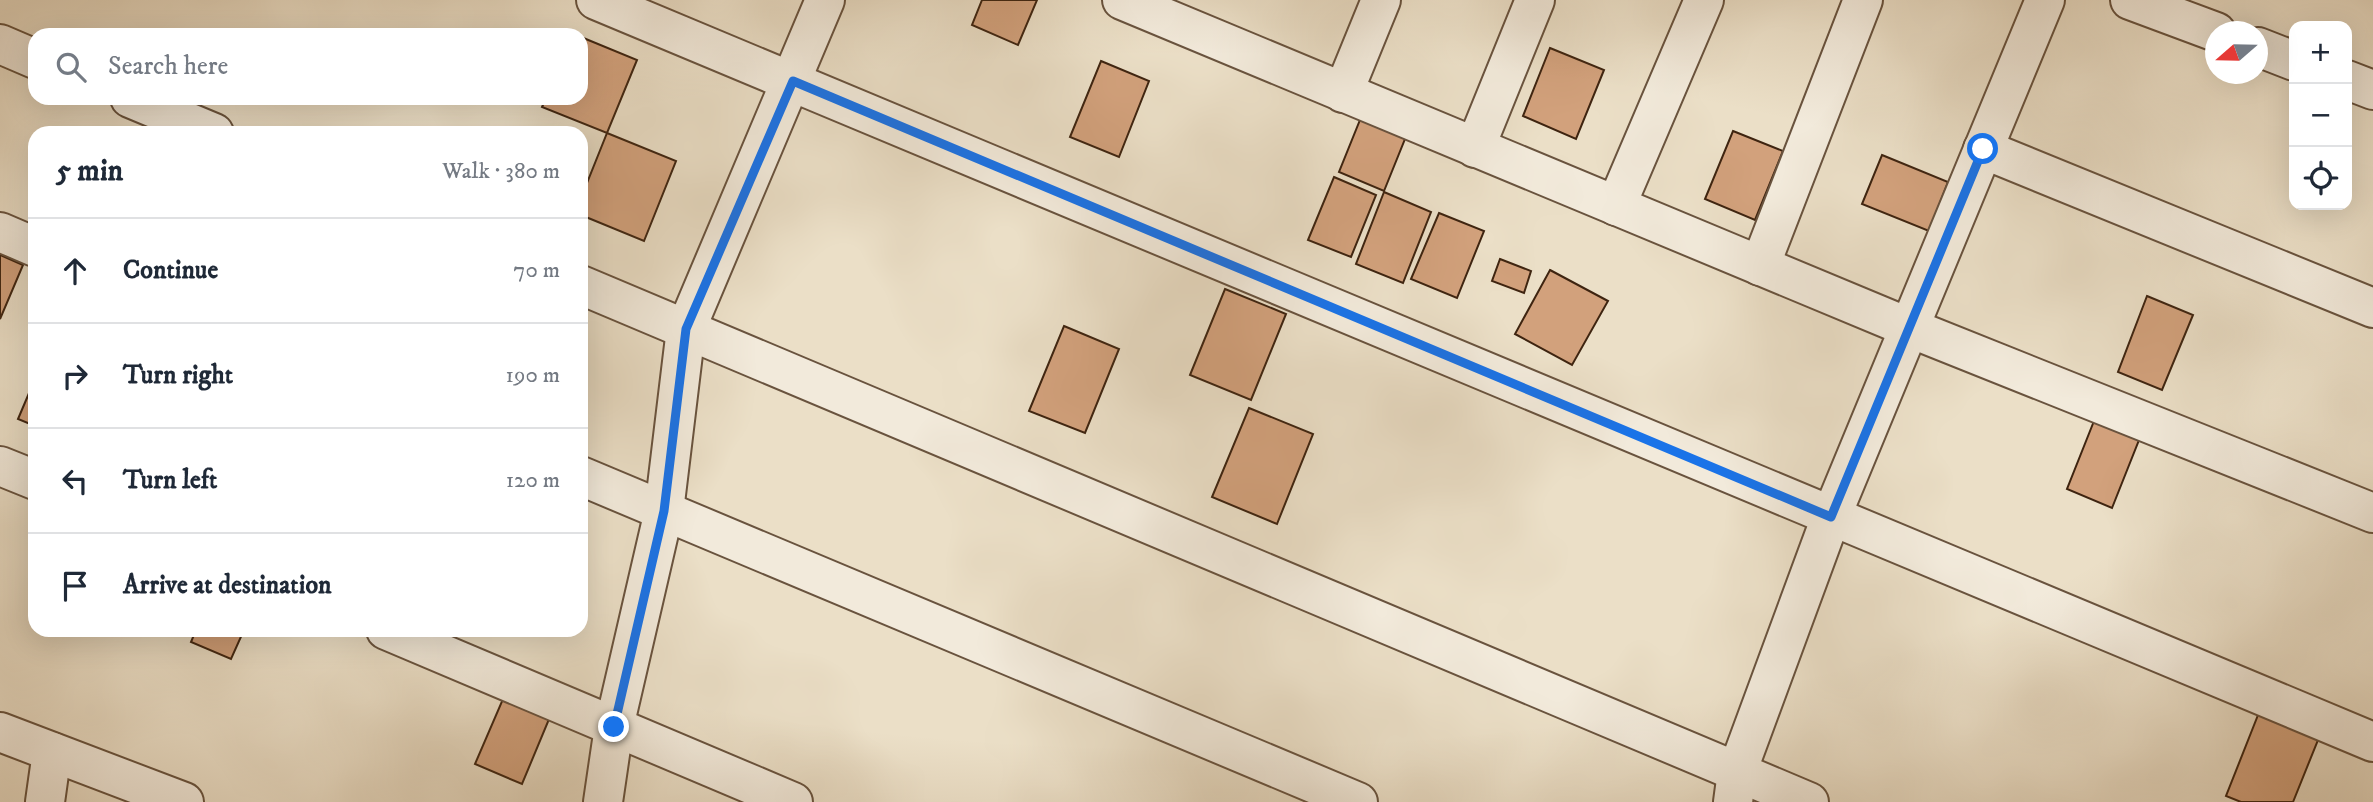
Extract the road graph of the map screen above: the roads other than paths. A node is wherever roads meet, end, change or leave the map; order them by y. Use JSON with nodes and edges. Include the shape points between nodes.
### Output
{"nodes":[{"id":1,"x":596,"y":0,"type":"edge"},
{"id":2,"x":825,"y":0,"type":"edge"},
{"id":3,"x":1122,"y":0,"type":"edge"},
{"id":4,"x":1381,"y":0,"type":"edge"},
{"id":5,"x":1535,"y":0,"type":"edge"},
{"id":6,"x":1704,"y":0,"type":"edge"},
{"id":7,"x":1863,"y":0,"type":"edge"},
{"id":8,"x":2045,"y":0,"type":"edge"},
{"id":9,"x":2130,"y":0,"type":"edge"},
{"id":10,"x":1183,"y":11,"type":"edge"},
{"id":11,"x":2205,"y":28,"type":"edge"},
{"id":12,"x":0,"y":44,"type":"edge"},
{"id":13,"x":2268,"y":51,"type":"edge"},
{"id":14,"x":28,"y":56,"type":"edge"},
{"id":15,"x":2289,"y":59,"type":"edge"},
{"id":16,"x":793,"y":81,"type":"junction"},
{"id":17,"x":2352,"y":82,"type":"edge"},
{"id":18,"x":2373,"y":90,"type":"edge"},
{"id":19,"x":1343,"y":93,"type":"junction"},
{"id":20,"x":147,"y":105,"type":"edge"},
{"id":21,"x":197,"y":126,"type":"edge"},
{"id":22,"x":1475,"y":148,"type":"junction"},
{"id":23,"x":1983,"y":149,"type":"junction"},
{"id":24,"x":1616,"y":206,"type":"junction"},
{"id":25,"x":0,"y":232,"type":"edge"},
{"id":26,"x":28,"y":244,"type":"edge"},
{"id":27,"x":1759,"y":266,"type":"junction"},
{"id":28,"x":588,"y":288,"type":"edge"},
{"id":29,"x":2373,"y":308,"type":"edge"},
{"id":30,"x":1910,"y":328,"type":"junction"},
{"id":31,"x":686,"y":329,"type":"junction"},
{"id":32,"x":0,"y":466,"type":"edge"},
{"id":33,"x":28,"y":478,"type":"edge"},
{"id":34,"x":588,"y":479,"type":"edge"},
{"id":35,"x":664,"y":511,"type":"junction"},
{"id":36,"x":2373,"y":513,"type":"edge"},
{"id":37,"x":1831,"y":517,"type":"junction"},
{"id":38,"x":402,"y":637,"type":"edge"},
{"id":39,"x":614,"y":727,"type":"junction"},
{"id":40,"x":0,"y":732,"type":"edge"},
{"id":41,"x":2373,"y":742,"type":"edge"},
{"id":42,"x":52,"y":752,"type":"junction"},
{"id":43,"x":1735,"y":787,"type":"edge"},
{"id":44,"x":45,"y":802,"type":"edge"},
{"id":45,"x":184,"y":802,"type":"edge"},
{"id":46,"x":603,"y":802,"type":"edge"},
{"id":47,"x":793,"y":802,"type":"edge"},
{"id":48,"x":1358,"y":802,"type":"edge"},
{"id":49,"x":1809,"y":802,"type":"edge"}],
"edges":[{"from":1,"to":16,"type":"street"},
{"from":2,"to":16,"type":"street"},
{"from":3,"to":10,"type":"street"},
{"from":4,"to":19,"type":"street"},
{"from":5,"to":22,"type":"street"},
{"from":6,"to":24,"type":"street"},
{"from":7,"to":27,"type":"street"},
{"from":8,"to":23,"type":"street"},
{"from":9,"to":11,"type":"street"},
{"from":10,"to":19,"type":"street"},
{"from":12,"to":14,"type":"street"},
{"from":13,"to":15,"type":"street"},
{"from":16,"to":31,"type":"street"},
{"from":16,"to":37,"type":"street"},
{"from":17,"to":18,"type":"street"},
{"from":19,"to":22,"type":"street"},
{"from":20,"to":21,"type":"street"},
{"from":22,"to":24,"type":"street"},
{"from":23,"to":29,"type":"street"},
{"from":23,"to":30,"type":"street"},
{"from":24,"to":27,"type":"street"},
{"from":25,"to":26,"type":"street"},
{"from":27,"to":30,"type":"street"},
{"from":28,"to":31,"type":"street"},
{"from":30,"to":36,"type":"street"},
{"from":30,"to":37,"type":"street"},
{"from":31,"to":35,"type":"street"},
{"from":31,"to":43,"type":"street"},
{"from":32,"to":33,"type":"street"},
{"from":34,"to":35,"type":"street"},
{"from":35,"to":39,"type":"street"},
{"from":35,"to":48,"type":"street"},
{"from":37,"to":41,"type":"street"},
{"from":37,"to":43,"type":"street"},
{"from":38,"to":39,"type":"street"},
{"from":39,"to":46,"type":"street"},
{"from":39,"to":47,"type":"street"},
{"from":40,"to":42,"type":"street"},
{"from":42,"to":44,"type":"street"},
{"from":42,"to":45,"type":"street"},
{"from":43,"to":49,"type":"street"}]}
